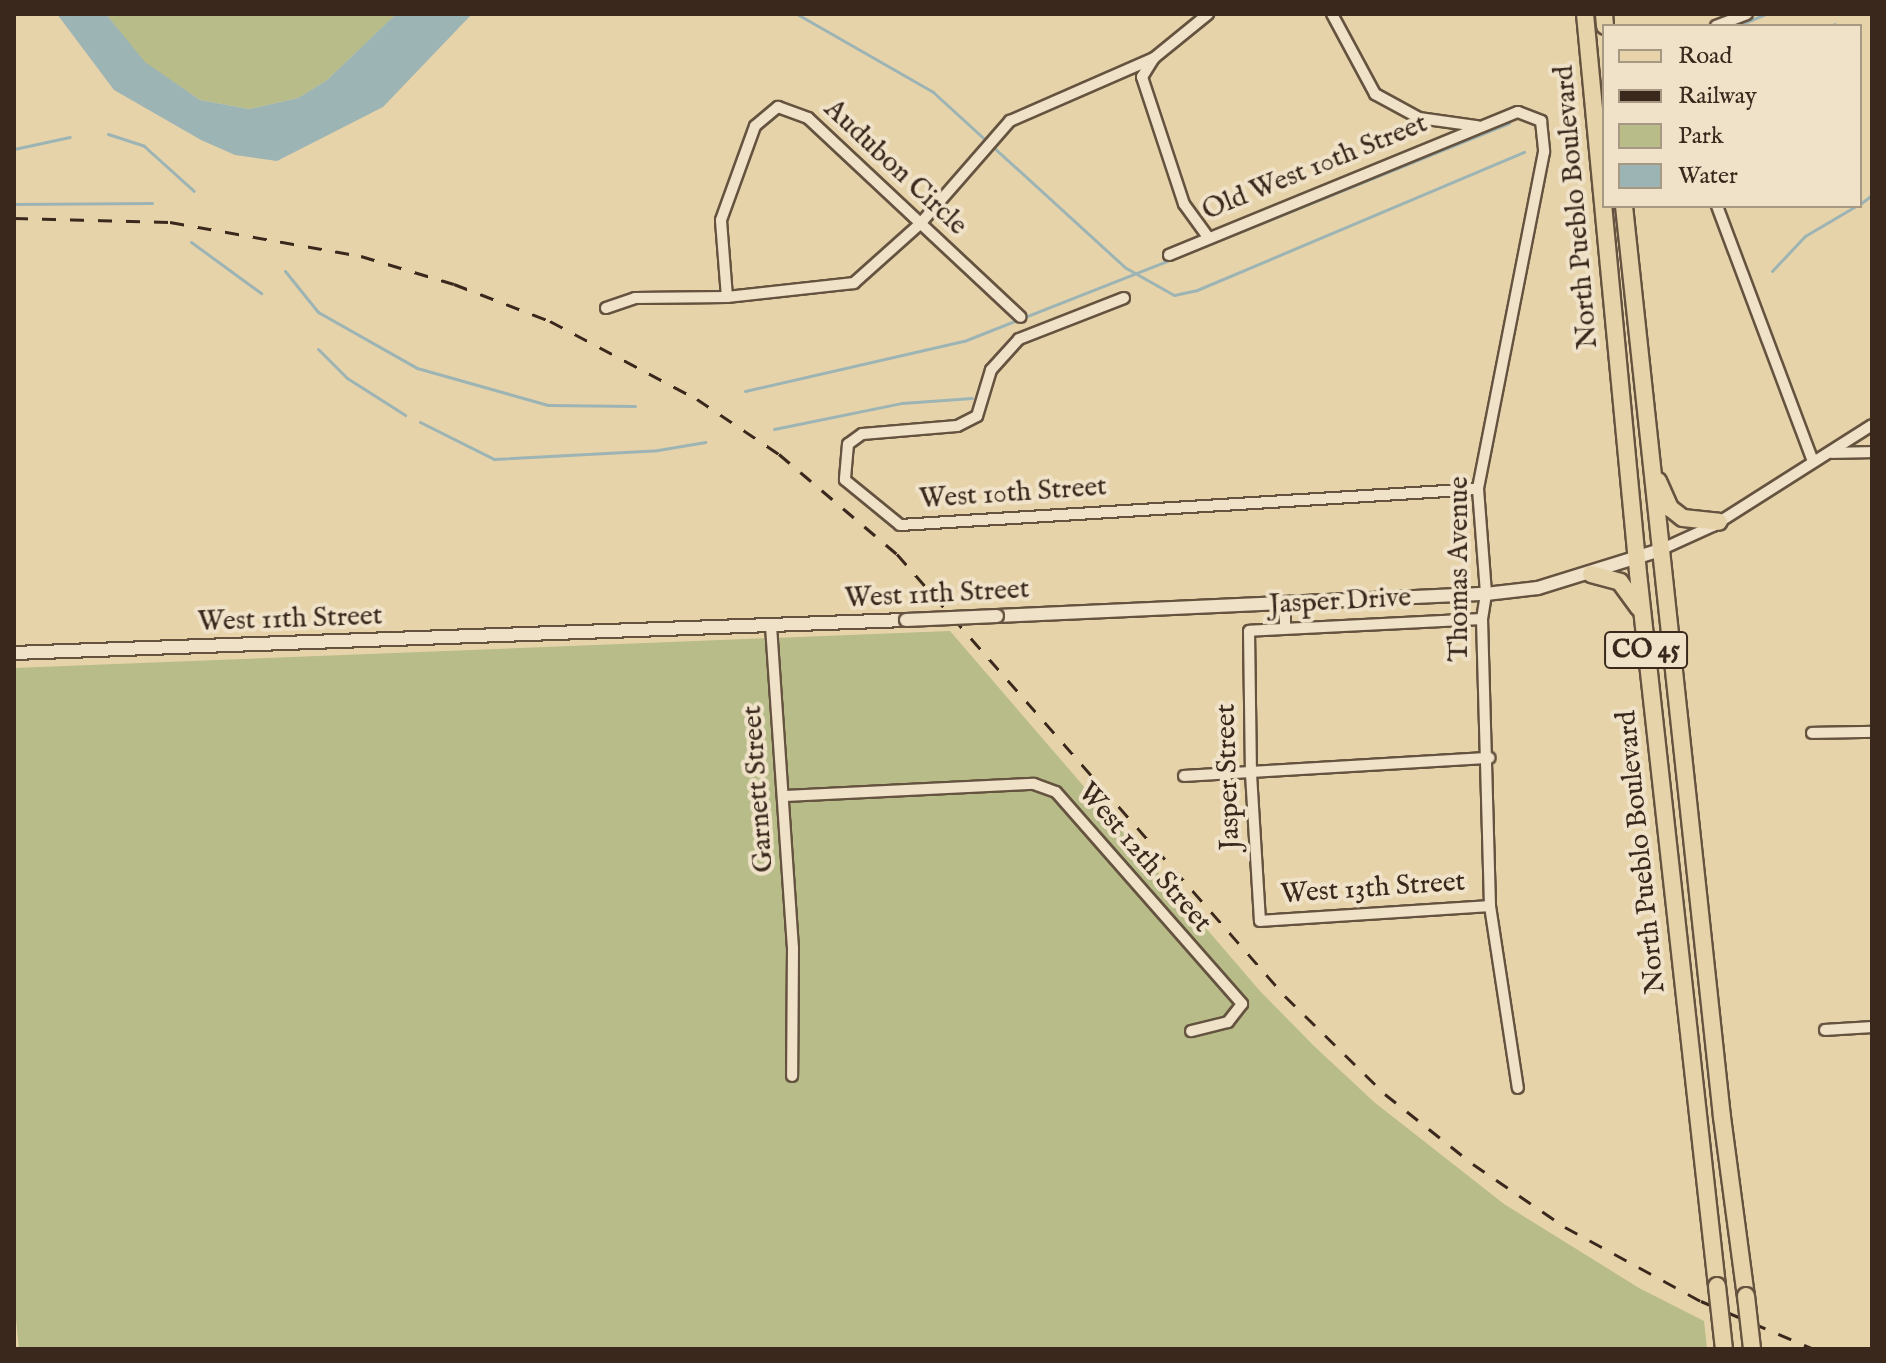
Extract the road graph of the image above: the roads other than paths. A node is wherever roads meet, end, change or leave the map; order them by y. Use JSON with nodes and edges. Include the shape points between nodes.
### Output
{"nodes":[{"id":1,"x":1208,"y":14,"type":"edge"},
{"id":2,"x":1332,"y":14,"type":"edge"},
{"id":3,"x":1585,"y":14,"type":"edge"},
{"id":4,"x":1747,"y":14,"type":"edge"},
{"id":5,"x":1721,"y":24,"type":"edge"},
{"id":6,"x":1154,"y":58,"type":"junction"},
{"id":7,"x":1479,"y":126,"type":"junction"},
{"id":8,"x":1602,"y":195,"type":"edge"},
{"id":9,"x":1603,"y":208,"type":"edge"},
{"id":10,"x":1624,"y":208,"type":"edge"},
{"id":11,"x":1718,"y":208,"type":"edge"},
{"id":12,"x":920,"y":224,"type":"junction"},
{"id":13,"x":1208,"y":237,"type":"junction"},
{"id":14,"x":1169,"y":255,"type":"dead end"},
{"id":15,"x":727,"y":297,"type":"junction"},
{"id":16,"x":1124,"y":298,"type":"dead end"},
{"id":17,"x":606,"y":308,"type":"dead end"},
{"id":18,"x":1021,"y":317,"type":"dead end"},
{"id":19,"x":1872,"y":425,"type":"edge"},
{"id":20,"x":1872,"y":452,"type":"edge"},
{"id":21,"x":1830,"y":453,"type":"junction"},
{"id":22,"x":1651,"y":462,"type":"junction"},
{"id":23,"x":1813,"y":462,"type":"junction"},
{"id":24,"x":1478,"y":489,"type":"junction"},
{"id":25,"x":1719,"y":522,"type":"junction"},
{"id":26,"x":1660,"y":550,"type":"junction"},
{"id":27,"x":1636,"y":557,"type":"junction"},
{"id":28,"x":1591,"y":574,"type":"junction"},
{"id":29,"x":1486,"y":594,"type":"junction"},
{"id":30,"x":1285,"y":603,"type":"junction"},
{"id":31,"x":1642,"y":613,"type":"junction"},
{"id":32,"x":1482,"y":619,"type":"junction"},
{"id":33,"x":771,"y":626,"type":"junction"},
{"id":34,"x":1285,"y":628,"type":"junction"},
{"id":35,"x":1249,"y":631,"type":"joint"},
{"id":36,"x":14,"y":653,"type":"edge"},
{"id":37,"x":1872,"y":732,"type":"edge"},
{"id":38,"x":1812,"y":733,"type":"dead end"},
{"id":39,"x":1489,"y":758,"type":"junction"},
{"id":40,"x":1251,"y":774,"type":"junction"},
{"id":41,"x":1184,"y":776,"type":"dead end"},
{"id":42,"x":785,"y":796,"type":"junction"},
{"id":43,"x":1490,"y":906,"type":"junction"},
{"id":44,"x":1260,"y":921,"type":"joint"},
{"id":45,"x":1872,"y":1027,"type":"edge"},
{"id":46,"x":1825,"y":1030,"type":"dead end"},
{"id":47,"x":1191,"y":1031,"type":"dead end"},
{"id":48,"x":792,"y":1076,"type":"dead end"},
{"id":49,"x":1518,"y":1088,"type":"dead end"},
{"id":50,"x":1724,"y":1349,"type":"edge"},
{"id":51,"x":1752,"y":1349,"type":"edge"}],
"edges":[{"from":1,"to":6,"type":"street"},
{"from":2,"to":7,"type":"street","via":[[1375,94],[1419,118]]},
{"from":3,"to":8,"type":"main road","name":"North Pueblo Boulevard","number":"CO 45"},
{"from":4,"to":5,"type":"street"},
{"from":6,"to":12,"type":"street","via":[[1010,121]]},
{"from":6,"to":13,"type":"street","via":[[1142,77],[1184,204]]},
{"from":7,"to":13,"type":"street","name":"Old West 10th Street"},
{"from":7,"to":24,"type":"street","name":"Thomas Avenue","via":[[1518,112],[1541,121],[1544,131]]},
{"from":9,"to":27,"type":"main road","name":"North Pueblo Boulevard","number":"CO 45"},
{"from":10,"to":22,"type":"main road","name":"North Pueblo Boulevard","number":"CO 45"},
{"from":11,"to":23,"type":"street"},
{"from":12,"to":15,"type":"street","via":[[854,283]]},
{"from":12,"to":15,"type":"street","name":"Audubon Circle","via":[[808,118],[778,107],[755,126],[721,220]]},
{"from":12,"to":18,"type":"street","name":"Audubon Circle"},
{"from":13,"to":14,"type":"street","name":"Old West 10th Street"},
{"from":15,"to":17,"type":"street","via":[[635,298]]},
{"from":16,"to":24,"type":"street","name":"West 10th Street","via":[[1019,339],[991,370],[977,416],[957,426],[862,434],[848,444],[845,480],[900,525]]},
{"from":19,"to":21,"type":"street","name":"West 11th Street"},
{"from":20,"to":21,"type":"street"},
{"from":21,"to":23,"type":"street","name":"West 11th Street"},
{"from":22,"to":25,"type":"main road","via":[[1670,508],[1694,522]]},
{"from":22,"to":26,"type":"main road","name":"North Pueblo Boulevard","number":"CO 45"},
{"from":23,"to":25,"type":"street","name":"West 11th Street"},
{"from":24,"to":29,"type":"street","name":"Thomas Avenue"},
{"from":25,"to":26,"type":"street","name":"West 11th Street"},
{"from":26,"to":27,"type":"street","name":"West 11th Street"},
{"from":26,"to":51,"type":"main road","name":"North Pueblo Boulevard","number":"CO 45","bridge":true},
{"from":27,"to":28,"type":"street","name":"West 11th Street"},
{"from":27,"to":31,"type":"main road","name":"North Pueblo Boulevard","number":"CO 45"},
{"from":28,"to":29,"type":"street","name":"West 11th Street"},
{"from":28,"to":31,"type":"main road","via":[[1620,582]]},
{"from":29,"to":30,"type":"street","name":"West 11th Street"},
{"from":29,"to":32,"type":"street","name":"Thomas Avenue"},
{"from":30,"to":33,"type":"street","name":"West 11th Street","bridge":true},
{"from":30,"to":34,"type":"street"},
{"from":31,"to":50,"type":"main road","name":"North Pueblo Boulevard","number":"CO 45","bridge":true},
{"from":32,"to":34,"type":"street","name":"Jasper Drive"},
{"from":32,"to":39,"type":"street","name":"Thomas Avenue"},
{"from":33,"to":36,"type":"street","name":"West 11th Street"},
{"from":33,"to":42,"type":"street","name":"Garnett Street"},
{"from":34,"to":35,"type":"street","name":"Jasper Drive"},
{"from":35,"to":40,"type":"street","name":"Jasper Street"},
{"from":37,"to":38,"type":"street"},
{"from":39,"to":40,"type":"street"},
{"from":39,"to":43,"type":"street","name":"Thomas Avenue"},
{"from":40,"to":41,"type":"street"},
{"from":40,"to":44,"type":"street","name":"Jasper Street"},
{"from":42,"to":47,"type":"street","name":"West 12th Street","via":[[1034,784],[1056,792],[1242,1004],[1228,1022]]},
{"from":42,"to":48,"type":"street","name":"Garnett Street","via":[[793,948]]},
{"from":43,"to":44,"type":"street","name":"West 13th Street"},
{"from":43,"to":49,"type":"street","name":"Thomas Avenue"},
{"from":45,"to":46,"type":"street"}]}
